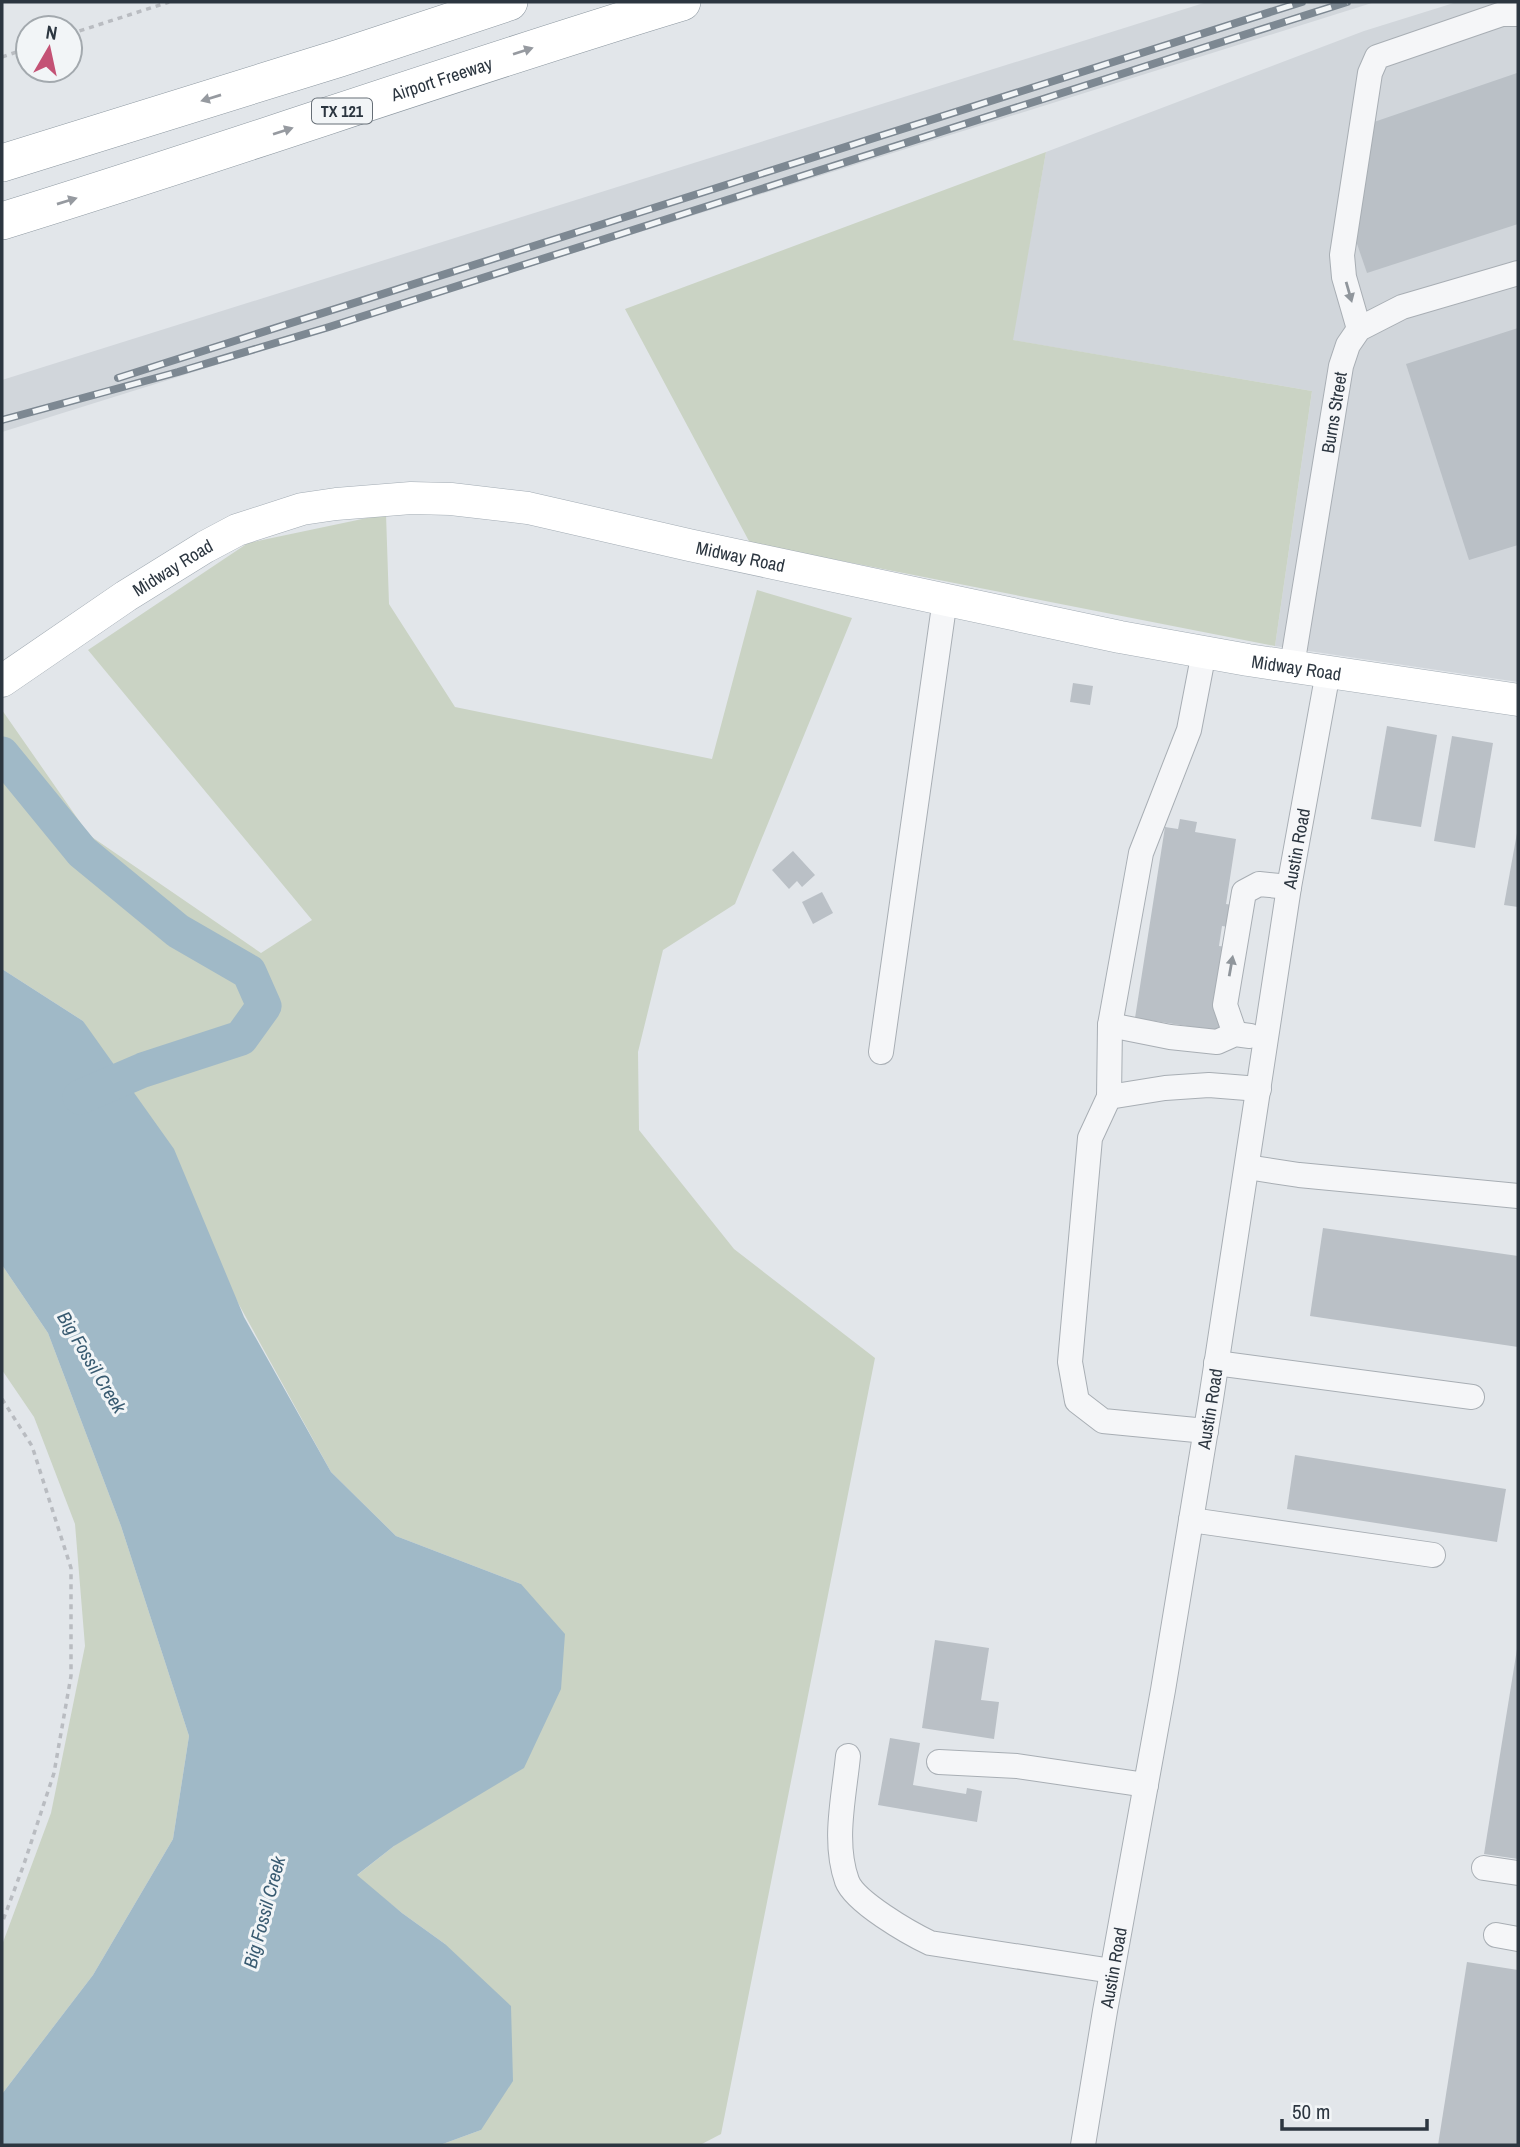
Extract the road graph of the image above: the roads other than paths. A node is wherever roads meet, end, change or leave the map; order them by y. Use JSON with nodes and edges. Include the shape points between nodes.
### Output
{"nodes":[{"id":1,"x":471,"y":2,"type":"edge"},
{"id":2,"x":509,"y":2,"type":"edge"},
{"id":3,"x":682,"y":2,"type":"edge"},
{"id":4,"x":1518,"y":14,"type":"edge"},
{"id":5,"x":340,"y":58,"type":"junction"},
{"id":6,"x":2,"y":163,"type":"edge"},
{"id":7,"x":2,"y":221,"type":"edge"},
{"id":8,"x":1518,"y":273,"type":"edge"},
{"id":9,"x":1359,"y":329,"type":"junction"},
{"id":10,"x":946,"y":599,"type":"junction"},
{"id":11,"x":1204,"y":652,"type":"junction"},
{"id":12,"x":1292,"y":666,"type":"junction"},
{"id":13,"x":1328,"y":672,"type":"junction"},
{"id":14,"x":11,"y":675,"type":"edge"},
{"id":15,"x":1518,"y":700,"type":"edge"},
{"id":16,"x":1289,"y":887,"type":"junction"},
{"id":17,"x":1110,"y":1025,"type":"junction"},
{"id":18,"x":1235,"y":1034,"type":"junction"},
{"id":19,"x":1265,"y":1038,"type":"junction"},
{"id":20,"x":881,"y":1052,"type":"dead end"},
{"id":21,"x":1259,"y":1089,"type":"junction"},
{"id":22,"x":1109,"y":1097,"type":"junction"},
{"id":23,"x":1247,"y":1167,"type":"junction"},
{"id":24,"x":1518,"y":1196,"type":"edge"},
{"id":25,"x":1216,"y":1363,"type":"junction"},
{"id":26,"x":1472,"y":1397,"type":"dead end"},
{"id":27,"x":1206,"y":1432,"type":"junction"},
{"id":28,"x":1191,"y":1520,"type":"junction"},
{"id":29,"x":1433,"y":1555,"type":"dead end"},
{"id":30,"x":848,"y":1756,"type":"dead end"},
{"id":31,"x":939,"y":1762,"type":"dead end"},
{"id":32,"x":1146,"y":1785,"type":"junction"},
{"id":33,"x":1484,"y":1868,"type":"dead end"},
{"id":34,"x":1518,"y":1873,"type":"edge"},
{"id":35,"x":1112,"y":1971,"type":"junction"},
{"id":36,"x":1083,"y":2145,"type":"edge"}],
"edges":[{"from":1,"to":5,"type":"highway"},
{"from":2,"to":5,"type":"highway"},
{"from":7,"to":3,"type":"highway","name":"Airport Freeway","number":"TX 121","one_way":true},
{"from":4,"to":9,"type":"street","one_way":true,"via":[[1502,14],[1377,57],[1370,73],[1342,255]]},
{"from":5,"to":6,"type":"highway","one_way":true},
{"from":8,"to":9,"type":"street","via":[[1402,307]]},
{"from":9,"to":12,"type":"street","name":"Burns Street","via":[[1341,366]]},
{"from":10,"to":11,"type":"main road","name":"Midway Road"},
{"from":10,"to":14,"type":"main road","name":"Midway Road","via":[[528,508],[451,499],[373,500],[302,509],[237,530],[125,596]]},
{"from":10,"to":20,"type":"street"},
{"from":11,"to":12,"type":"main road","name":"Midway Road"},
{"from":11,"to":17,"type":"street","via":[[1189,730],[1141,853]]},
{"from":12,"to":13,"type":"main road","name":"Midway Road"},
{"from":13,"to":15,"type":"main road","name":"Midway Road"},
{"from":13,"to":16,"type":"street","name":"Austin Road"},
{"from":18,"to":16,"type":"street","one_way":true,"via":[[1225,1005],[1244,892],[1259,884]]},
{"from":16,"to":19,"type":"street","name":"Austin Road"},
{"from":17,"to":18,"type":"street","via":[[1217,1042]]},
{"from":17,"to":22,"type":"street"},
{"from":18,"to":19,"type":"street"},
{"from":19,"to":21,"type":"street","name":"Austin Road"},
{"from":21,"to":22,"type":"street","via":[[1165,1087]]},
{"from":21,"to":23,"type":"street","name":"Austin Road"},
{"from":22,"to":27,"type":"street","via":[[1090,1138],[1070,1362],[1077,1401],[1103,1421]]},
{"from":23,"to":24,"type":"street"},
{"from":23,"to":25,"type":"street","name":"Austin Road"},
{"from":25,"to":26,"type":"street"},
{"from":25,"to":27,"type":"street","name":"Austin Road"},
{"from":27,"to":28,"type":"street","name":"Austin Road"},
{"from":28,"to":29,"type":"street"},
{"from":28,"to":32,"type":"street","name":"Austin Road"},
{"from":30,"to":35,"type":"street","via":[[839,1842],[848,1883],[864,1902],[930,1942]]},
{"from":31,"to":32,"type":"street","via":[[1017,1766]]},
{"from":32,"to":35,"type":"street","name":"Austin Road"},
{"from":33,"to":34,"type":"street"},
{"from":35,"to":36,"type":"street","name":"Austin Road"}]}
